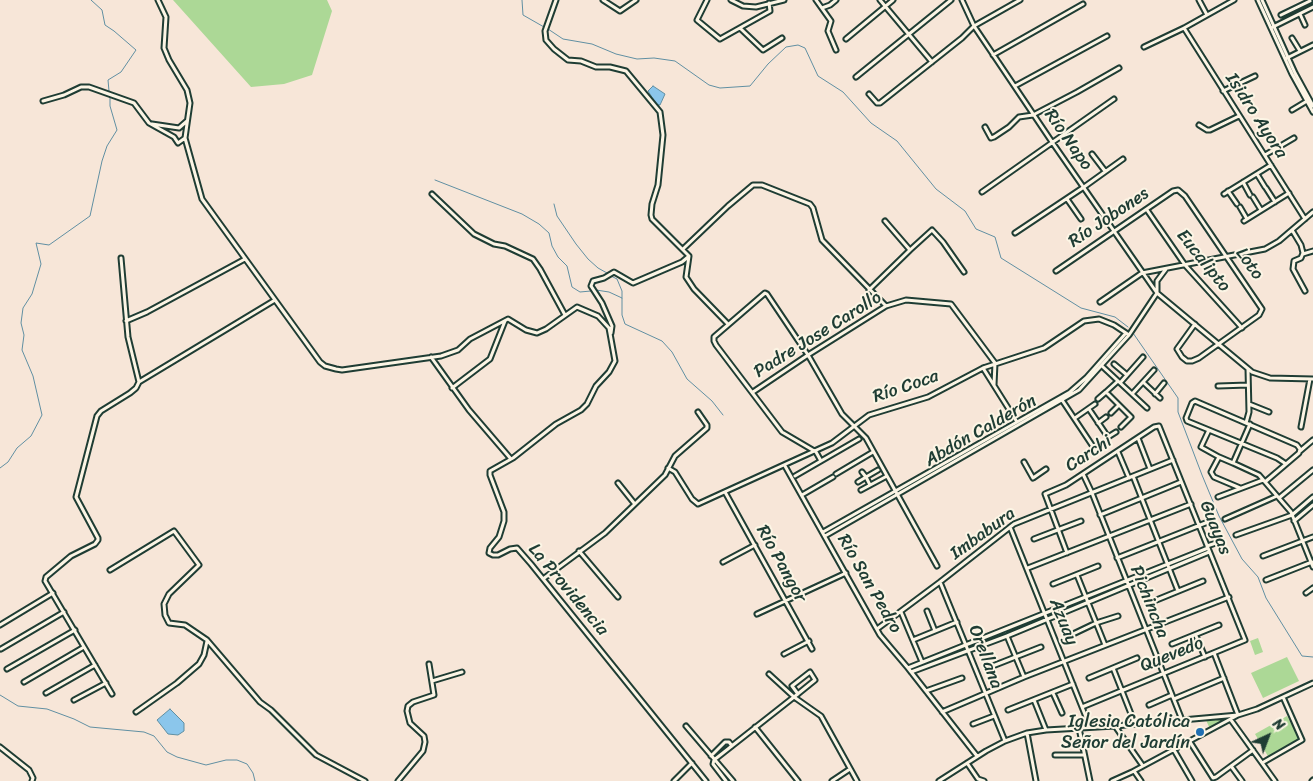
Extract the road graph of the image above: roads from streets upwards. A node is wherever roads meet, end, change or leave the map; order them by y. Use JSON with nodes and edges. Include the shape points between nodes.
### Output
{"nodes":[{"id":1,"x":158,"y":0,"type":"edge"},
{"id":2,"x":556,"y":0,"type":"edge"},
{"id":3,"x":603,"y":0,"type":"edge"},
{"id":4,"x":636,"y":0,"type":"edge"},
{"id":5,"x":707,"y":0,"type":"edge"},
{"id":6,"x":731,"y":0,"type":"edge"},
{"id":7,"x":784,"y":0,"type":"edge"},
{"id":8,"x":816,"y":0,"type":"edge"},
{"id":9,"x":836,"y":0,"type":"edge"},
{"id":10,"x":880,"y":0,"type":"edge"},
{"id":11,"x":893,"y":0,"type":"edge"},
{"id":12,"x":951,"y":0,"type":"edge"},
{"id":13,"x":962,"y":0,"type":"edge"},
{"id":14,"x":1020,"y":0,"type":"edge"},
{"id":15,"x":1199,"y":0,"type":"edge"},
{"id":16,"x":1234,"y":0,"type":"edge"},
{"id":17,"x":1310,"y":1,"type":"edge"},
{"id":18,"x":1261,"y":2,"type":"edge"},
{"id":19,"x":769,"y":3,"type":"junction"},
{"id":20,"x":1083,"y":4,"type":"dead end"},
{"id":21,"x":830,"y":5,"type":"junction"},
{"id":22,"x":885,"y":6,"type":"junction"},
{"id":23,"x":1313,"y":7,"type":"edge"},
{"id":24,"x":822,"y":8,"type":"junction"},
{"id":25,"x":1293,"y":10,"type":"junction"},
{"id":26,"x":826,"y":14,"type":"junction"},
{"id":27,"x":1207,"y":15,"type":"junction"},
{"id":28,"x":1298,"y":15,"type":"junction"},
{"id":29,"x":1280,"y":16,"type":"dead end"},
{"id":30,"x":1305,"y":25,"type":"dead end"},
{"id":31,"x":974,"y":26,"type":"junction"},
{"id":32,"x":1272,"y":27,"type":"junction"},
{"id":33,"x":740,"y":28,"type":"junction"},
{"id":34,"x":1184,"y":28,"type":"junction"},
{"id":35,"x":909,"y":33,"type":"junction"},
{"id":36,"x":1107,"y":36,"type":"dead end"},
{"id":37,"x":782,"y":38,"type":"dead end"},
{"id":38,"x":1292,"y":38,"type":"dead end"},
{"id":39,"x":846,"y":40,"type":"dead end"},
{"id":40,"x":1313,"y":44,"type":"edge"},
{"id":41,"x":1144,"y":47,"type":"dead end"},
{"id":42,"x":836,"y":50,"type":"dead end"},
{"id":43,"x":1300,"y":51,"type":"junction"},
{"id":44,"x":994,"y":55,"type":"junction"},
{"id":45,"x":1286,"y":59,"type":"junction"},
{"id":46,"x":932,"y":62,"type":"junction"},
{"id":47,"x":1119,"y":68,"type":"dead end"},
{"id":48,"x":1255,"y":76,"type":"dead end"},
{"id":49,"x":856,"y":77,"type":"dead end"},
{"id":50,"x":1015,"y":86,"type":"junction"},
{"id":51,"x":1223,"y":91,"type":"junction"},
{"id":52,"x":869,"y":94,"type":"dead end"},
{"id":53,"x":1114,"y":99,"type":"dead end"},
{"id":54,"x":43,"y":101,"type":"dead end"},
{"id":55,"x":1306,"y":101,"type":"junction"},
{"id":56,"x":1313,"y":106,"type":"edge"},
{"id":57,"x":1292,"y":110,"type":"dead end"},
{"id":58,"x":1313,"y":112,"type":"edge"},
{"id":59,"x":1033,"y":115,"type":"junction"},
{"id":60,"x":1239,"y":116,"type":"junction"},
{"id":61,"x":188,"y":119,"type":"junction"},
{"id":62,"x":151,"y":124,"type":"junction"},
{"id":63,"x":1199,"y":125,"type":"dead end"},
{"id":64,"x":985,"y":126,"type":"dead end"},
{"id":65,"x":185,"y":138,"type":"junction"},
{"id":66,"x":1294,"y":138,"type":"dead end"},
{"id":67,"x":1052,"y":142,"type":"junction"},
{"id":68,"x":1092,"y":154,"type":"dead end"},
{"id":69,"x":1265,"y":155,"type":"junction"},
{"id":70,"x":1123,"y":158,"type":"dead end"},
{"id":71,"x":1271,"y":165,"type":"junction"},
{"id":72,"x":1105,"y":171,"type":"junction"},
{"id":73,"x":1257,"y":174,"type":"junction"},
{"id":74,"x":1242,"y":182,"type":"junction"},
{"id":75,"x":1084,"y":187,"type":"junction"},
{"id":76,"x":1178,"y":190,"type":"joint"},
{"id":77,"x":1228,"y":191,"type":"junction"},
{"id":78,"x":982,"y":192,"type":"dead end"},
{"id":79,"x":1289,"y":193,"type":"junction"},
{"id":80,"x":432,"y":194,"type":"dead end"},
{"id":81,"x":1224,"y":194,"type":"dead end"},
{"id":82,"x":1067,"y":199,"type":"junction"},
{"id":83,"x":1275,"y":202,"type":"junction"},
{"id":84,"x":1147,"y":210,"type":"junction"},
{"id":85,"x":1261,"y":210,"type":"junction"},
{"id":86,"x":1313,"y":212,"type":"edge"},
{"id":87,"x":1081,"y":219,"type":"dead end"},
{"id":88,"x":1306,"y":219,"type":"junction"},
{"id":89,"x":885,"y":221,"type":"dead end"},
{"id":90,"x":1292,"y":230,"type":"junction"},
{"id":91,"x":1114,"y":232,"type":"junction"},
{"id":92,"x":1015,"y":233,"type":"dead end"},
{"id":93,"x":683,"y":249,"type":"junction"},
{"id":94,"x":910,"y":250,"type":"junction"},
{"id":95,"x":1313,"y":252,"type":"edge"},
{"id":96,"x":1303,"y":254,"type":"junction"},
{"id":97,"x":689,"y":257,"type":"junction"},
{"id":98,"x":1227,"y":257,"type":"junction"},
{"id":99,"x":121,"y":258,"type":"dead end"},
{"id":100,"x":245,"y":259,"type":"junction"},
{"id":101,"x":1185,"y":265,"type":"junction"},
{"id":102,"x":1166,"y":269,"type":"junction"},
{"id":103,"x":1056,"y":271,"type":"dead end"},
{"id":104,"x":964,"y":272,"type":"dead end"},
{"id":105,"x":1142,"y":273,"type":"junction"},
{"id":106,"x":869,"y":290,"type":"junction"},
{"id":107,"x":1305,"y":292,"type":"dead end"},
{"id":108,"x":1157,"y":293,"type":"junction"},
{"id":109,"x":275,"y":300,"type":"junction"},
{"id":110,"x":1100,"y":302,"type":"dead end"},
{"id":111,"x":886,"y":306,"type":"junction"},
{"id":112,"x":565,"y":315,"type":"junction"},
{"id":113,"x":505,"y":319,"type":"junction"},
{"id":114,"x":126,"y":321,"type":"junction"},
{"id":115,"x":728,"y":324,"type":"junction"},
{"id":116,"x":1195,"y":324,"type":"junction"},
{"id":117,"x":1242,"y":328,"type":"junction"},
{"id":118,"x":611,"y":334,"type":"junction"},
{"id":119,"x":1128,"y":334,"type":"junction"},
{"id":120,"x":1218,"y":344,"type":"junction"},
{"id":121,"x":808,"y":355,"type":"junction"},
{"id":122,"x":441,"y":356,"type":"junction"},
{"id":123,"x":430,"y":357,"type":"junction"},
{"id":124,"x":1143,"y":357,"type":"dead end"},
{"id":125,"x":995,"y":362,"type":"junction"},
{"id":126,"x":435,"y":363,"type":"junction"},
{"id":127,"x":1114,"y":364,"type":"dead end"},
{"id":128,"x":1100,"y":365,"type":"junction"},
{"id":129,"x":983,"y":368,"type":"junction"},
{"id":130,"x":1248,"y":368,"type":"junction"},
{"id":131,"x":1154,"y":370,"type":"dead end"},
{"id":132,"x":1127,"y":375,"type":"junction"},
{"id":133,"x":1312,"y":379,"type":"edge"},
{"id":134,"x":139,"y":382,"type":"junction"},
{"id":135,"x":1119,"y":382,"type":"junction"},
{"id":136,"x":1143,"y":382,"type":"junction"},
{"id":137,"x":1164,"y":383,"type":"dead end"},
{"id":138,"x":1248,"y":385,"type":"junction"},
{"id":139,"x":994,"y":386,"type":"junction"},
{"id":140,"x":1218,"y":386,"type":"dead end"},
{"id":141,"x":452,"y":388,"type":"junction"},
{"id":142,"x":753,"y":392,"type":"junction"},
{"id":143,"x":1106,"y":392,"type":"junction"},
{"id":144,"x":1132,"y":394,"type":"junction"},
{"id":145,"x":1155,"y":394,"type":"junction"},
{"id":146,"x":1160,"y":398,"type":"dead end"},
{"id":147,"x":1098,"y":399,"type":"dead end"},
{"id":148,"x":1062,"y":400,"type":"junction"},
{"id":149,"x":1095,"y":404,"type":"dead end"},
{"id":150,"x":1249,"y":404,"type":"junction"},
{"id":151,"x":1118,"y":406,"type":"junction"},
{"id":152,"x":1147,"y":408,"type":"dead end"},
{"id":153,"x":1089,"y":409,"type":"junction"},
{"id":154,"x":698,"y":412,"type":"dead end"},
{"id":155,"x":1269,"y":412,"type":"dead end"},
{"id":156,"x":1111,"y":413,"type":"dead end"},
{"id":157,"x":1106,"y":417,"type":"dead end"},
{"id":158,"x":1075,"y":418,"type":"junction"},
{"id":159,"x":1017,"y":423,"type":"junction"},
{"id":160,"x":1098,"y":423,"type":"junction"},
{"id":161,"x":1248,"y":424,"type":"junction"},
{"id":162,"x":1159,"y":426,"type":"joint"},
{"id":163,"x":854,"y":427,"type":"junction"},
{"id":164,"x":1121,"y":427,"type":"dead end"},
{"id":165,"x":1301,"y":427,"type":"dead end"},
{"id":166,"x":1209,"y":430,"type":"junction"},
{"id":167,"x":1116,"y":432,"type":"dead end"},
{"id":168,"x":1138,"y":438,"type":"junction"},
{"id":169,"x":859,"y":439,"type":"dead end"},
{"id":170,"x":1313,"y":440,"type":"edge"},
{"id":171,"x":1241,"y":444,"type":"junction"},
{"id":172,"x":1092,"y":445,"type":"dead end"},
{"id":173,"x":1300,"y":451,"type":"junction"},
{"id":174,"x":816,"y":452,"type":"junction"},
{"id":175,"x":873,"y":452,"type":"junction"},
{"id":176,"x":1118,"y":452,"type":"junction"},
{"id":177,"x":1219,"y":457,"type":"junction"},
{"id":178,"x":511,"y":459,"type":"junction"},
{"id":179,"x":1173,"y":460,"type":"junction"},
{"id":180,"x":821,"y":461,"type":"junction"},
{"id":181,"x":1024,"y":462,"type":"dead end"},
{"id":182,"x":1233,"y":463,"type":"junction"},
{"id":183,"x":1286,"y":464,"type":"junction"},
{"id":184,"x":785,"y":466,"type":"junction"},
{"id":185,"x":668,"y":468,"type":"junction"},
{"id":186,"x":1046,"y":469,"type":"dead end"},
{"id":187,"x":1150,"y":469,"type":"junction"},
{"id":188,"x":878,"y":470,"type":"dead end"},
{"id":189,"x":1313,"y":470,"type":"edge"},
{"id":190,"x":862,"y":472,"type":"dead end"},
{"id":191,"x":1083,"y":474,"type":"junction"},
{"id":192,"x":795,"y":476,"type":"dead end"},
{"id":193,"x":887,"y":476,"type":"junction"},
{"id":194,"x":866,"y":477,"type":"junction"},
{"id":195,"x":1131,"y":477,"type":"junction"},
{"id":196,"x":1264,"y":481,"type":"junction"},
{"id":197,"x":858,"y":482,"type":"dead end"},
{"id":198,"x":1181,"y":482,"type":"junction"},
{"id":199,"x":618,"y":483,"type":"dead end"},
{"id":200,"x":870,"y":485,"type":"junction"},
{"id":201,"x":1240,"y":488,"type":"junction"},
{"id":202,"x":862,"y":490,"type":"dead end"},
{"id":203,"x":725,"y":492,"type":"junction"},
{"id":204,"x":896,"y":493,"type":"junction"},
{"id":205,"x":1092,"y":493,"type":"junction"},
{"id":206,"x":802,"y":495,"type":"junction"},
{"id":207,"x":1218,"y":497,"type":"dead end"},
{"id":208,"x":1278,"y":497,"type":"junction"},
{"id":209,"x":1313,"y":497,"type":"edge"},
{"id":210,"x":1141,"y":498,"type":"junction"},
{"id":211,"x":634,"y":503,"type":"junction"},
{"id":212,"x":1191,"y":504,"type":"junction"},
{"id":213,"x":1313,"y":505,"type":"edge"},
{"id":214,"x":1050,"y":509,"type":"junction"},
{"id":215,"x":1100,"y":515,"type":"junction"},
{"id":216,"x":1292,"y":515,"type":"junction"},
{"id":217,"x":1225,"y":519,"type":"dead end"},
{"id":218,"x":1213,"y":520,"type":"dead end"},
{"id":219,"x":1150,"y":521,"type":"junction"},
{"id":220,"x":1294,"y":521,"type":"junction"},
{"id":221,"x":1081,"y":522,"type":"dead end"},
{"id":222,"x":1200,"y":525,"type":"junction"},
{"id":223,"x":1010,"y":527,"type":"junction"},
{"id":224,"x":1058,"y":530,"type":"junction"},
{"id":225,"x":823,"y":532,"type":"junction"},
{"id":226,"x":1236,"y":535,"type":"dead end"},
{"id":227,"x":825,"y":536,"type":"junction"},
{"id":228,"x":1108,"y":536,"type":"junction"},
{"id":229,"x":1313,"y":537,"type":"edge"},
{"id":230,"x":1034,"y":539,"type":"dead end"},
{"id":231,"x":1222,"y":541,"type":"dead end"},
{"id":232,"x":1302,"y":541,"type":"junction"},
{"id":233,"x":1158,"y":542,"type":"junction"},
{"id":234,"x":755,"y":545,"type":"junction"},
{"id":235,"x":1208,"y":548,"type":"junction"},
{"id":236,"x":580,"y":552,"type":"junction"},
{"id":237,"x":1067,"y":553,"type":"junction"},
{"id":238,"x":1263,"y":556,"type":"dead end"},
{"id":239,"x":1117,"y":558,"type":"junction"},
{"id":240,"x":722,"y":562,"type":"dead end"},
{"id":241,"x":1312,"y":562,"type":"edge"},
{"id":242,"x":1167,"y":564,"type":"junction"},
{"id":243,"x":937,"y":566,"type":"dead end"},
{"id":244,"x":1098,"y":566,"type":"dead end"},
{"id":245,"x":1313,"y":567,"type":"edge"},
{"id":246,"x":1028,"y":568,"type":"junction"},
{"id":247,"x":1169,"y":568,"type":"junction"},
{"id":248,"x":110,"y":570,"type":"dead end"},
{"id":249,"x":846,"y":573,"type":"junction"},
{"id":250,"x":1077,"y":575,"type":"junction"},
{"id":251,"x":543,"y":579,"type":"junction"},
{"id":252,"x":1125,"y":580,"type":"junction"},
{"id":253,"x":1266,"y":580,"type":"dead end"},
{"id":254,"x":1203,"y":581,"type":"dead end"},
{"id":255,"x":940,"y":582,"type":"junction"},
{"id":256,"x":1053,"y":584,"type":"dead end"},
{"id":257,"x":1127,"y":585,"type":"junction"},
{"id":258,"x":1313,"y":588,"type":"edge"},
{"id":259,"x":1178,"y":591,"type":"junction"},
{"id":260,"x":1306,"y":593,"type":"dead end"},
{"id":261,"x":53,"y":594,"type":"junction"},
{"id":262,"x":618,"y":597,"type":"dead end"},
{"id":263,"x":1085,"y":597,"type":"junction"},
{"id":264,"x":1229,"y":598,"type":"junction"},
{"id":265,"x":786,"y":601,"type":"junction"},
{"id":266,"x":1154,"y":601,"type":"dead end"},
{"id":267,"x":1087,"y":602,"type":"junction"},
{"id":268,"x":64,"y":612,"type":"junction"},
{"id":269,"x":900,"y":612,"type":"junction"},
{"id":270,"x":927,"y":612,"type":"dead end"},
{"id":271,"x":1045,"y":613,"type":"junction"},
{"id":272,"x":757,"y":614,"type":"dead end"},
{"id":273,"x":1118,"y":616,"type":"dead end"},
{"id":274,"x":1046,"y":618,"type":"junction"},
{"id":275,"x":957,"y":622,"type":"junction"},
{"id":276,"x":1096,"y":623,"type":"junction"},
{"id":277,"x":0,"y":625,"type":"edge"},
{"id":278,"x":1219,"y":625,"type":"dead end"},
{"id":279,"x":877,"y":629,"type":"junction"},
{"id":280,"x":75,"y":630,"type":"junction"},
{"id":281,"x":1145,"y":630,"type":"junction"},
{"id":282,"x":935,"y":631,"type":"junction"},
{"id":283,"x":1007,"y":636,"type":"junction"},
{"id":284,"x":1071,"y":636,"type":"dead end"},
{"id":285,"x":1196,"y":636,"type":"junction"},
{"id":286,"x":207,"y":640,"type":"junction"},
{"id":287,"x":913,"y":640,"type":"junction"},
{"id":288,"x":1245,"y":640,"type":"joint"},
{"id":289,"x":809,"y":641,"type":"junction"},
{"id":290,"x":966,"y":644,"type":"junction"},
{"id":291,"x":1172,"y":644,"type":"dead end"},
{"id":292,"x":1105,"y":645,"type":"junction"},
{"id":293,"x":84,"y":647,"type":"junction"},
{"id":294,"x":1041,"y":647,"type":"dead end"},
{"id":295,"x":812,"y":648,"type":"dead end"},
{"id":296,"x":1,"y":649,"type":"edge"},
{"id":297,"x":968,"y":650,"type":"junction"},
{"id":298,"x":1214,"y":653,"type":"junction"},
{"id":299,"x":784,"y":654,"type":"dead end"},
{"id":300,"x":1016,"y":656,"type":"junction"},
{"id":301,"x":1205,"y":657,"type":"junction"},
{"id":302,"x":1137,"y":658,"type":"dead end"},
{"id":303,"x":922,"y":662,"type":"junction"},
{"id":304,"x":1064,"y":662,"type":"junction"},
{"id":305,"x":429,"y":664,"type":"dead end"},
{"id":306,"x":95,"y":665,"type":"junction"},
{"id":307,"x":990,"y":667,"type":"dead end"},
{"id":308,"x":908,"y":668,"type":"junction"},
{"id":309,"x":1113,"y":668,"type":"junction"},
{"id":310,"x":7,"y":669,"type":"dead end"},
{"id":311,"x":462,"y":672,"type":"dead end"},
{"id":312,"x":911,"y":672,"type":"junction"},
{"id":313,"x":769,"y":674,"type":"dead end"},
{"id":314,"x":1163,"y":674,"type":"junction"},
{"id":315,"x":1024,"y":677,"type":"junction"},
{"id":316,"x":962,"y":678,"type":"dead end"},
{"id":317,"x":1089,"y":678,"type":"dead end"},
{"id":318,"x":1224,"y":678,"type":"junction"},
{"id":319,"x":432,"y":681,"type":"junction"},
{"id":320,"x":24,"y":682,"type":"dead end"},
{"id":321,"x":106,"y":683,"type":"junction"},
{"id":322,"x":1313,"y":683,"type":"edge"},
{"id":323,"x":1073,"y":684,"type":"junction"},
{"id":324,"x":926,"y":691,"type":"junction"},
{"id":325,"x":1122,"y":691,"type":"junction"},
{"id":326,"x":46,"y":693,"type":"dead end"},
{"id":327,"x":1053,"y":693,"type":"junction"},
{"id":328,"x":112,"y":694,"type":"dead end"},
{"id":329,"x":985,"y":694,"type":"junction"},
{"id":330,"x":796,"y":695,"type":"junction"},
{"id":331,"x":1173,"y":697,"type":"junction"},
{"id":332,"x":1283,"y":697,"type":"junction"},
{"id":333,"x":74,"y":700,"type":"dead end"},
{"id":334,"x":1034,"y":700,"type":"junction"},
{"id":335,"x":1149,"y":705,"type":"dead end"},
{"id":336,"x":1082,"y":706,"type":"junction"},
{"id":337,"x":1008,"y":710,"type":"dead end"},
{"id":338,"x":136,"y":712,"type":"dead end"},
{"id":339,"x":942,"y":712,"type":"junction"},
{"id":340,"x":1062,"y":713,"type":"dead end"},
{"id":341,"x":1238,"y":715,"type":"junction"},
{"id":342,"x":994,"y":716,"type":"junction"},
{"id":343,"x":1182,"y":720,"type":"junction"},
{"id":344,"x":1231,"y":720,"type":"junction"},
{"id":345,"x":974,"y":724,"type":"dead end"},
{"id":346,"x":1135,"y":724,"type":"junction"},
{"id":347,"x":686,"y":726,"type":"dead end"},
{"id":348,"x":1115,"y":726,"type":"junction"},
{"id":349,"x":755,"y":727,"type":"junction"},
{"id":350,"x":1079,"y":728,"type":"junction"},
{"id":351,"x":1090,"y":728,"type":"junction"},
{"id":352,"x":1046,"y":730,"type":"junction"},
{"id":353,"x":1028,"y":733,"type":"junction"},
{"id":354,"x":1004,"y":741,"type":"junction"},
{"id":355,"x":1190,"y":742,"type":"junction"},
{"id":356,"x":732,"y":746,"type":"junction"},
{"id":357,"x":0,"y":747,"type":"edge"},
{"id":358,"x":1174,"y":750,"type":"junction"},
{"id":359,"x":1253,"y":750,"type":"junction"},
{"id":360,"x":1055,"y":754,"type":"dead end"},
{"id":361,"x":1084,"y":754,"type":"junction"},
{"id":362,"x":711,"y":756,"type":"junction"},
{"id":363,"x":977,"y":756,"type":"junction"},
{"id":364,"x":714,"y":760,"type":"junction"},
{"id":365,"x":692,"y":763,"type":"junction"},
{"id":366,"x":967,"y":763,"type":"junction"},
{"id":367,"x":1262,"y":763,"type":"junction"},
{"id":368,"x":1143,"y":766,"type":"junction"},
{"id":369,"x":1231,"y":766,"type":"junction"},
{"id":370,"x":850,"y":769,"type":"junction"},
{"id":371,"x":1134,"y":771,"type":"junction"},
{"id":372,"x":1214,"y":779,"type":"edge"},
{"id":373,"x":32,"y":781,"type":"edge"},
{"id":374,"x":365,"y":781,"type":"edge"},
{"id":375,"x":398,"y":781,"type":"edge"},
{"id":376,"x":674,"y":781,"type":"edge"},
{"id":377,"x":706,"y":781,"type":"edge"},
{"id":378,"x":726,"y":781,"type":"edge"},
{"id":379,"x":733,"y":781,"type":"edge"},
{"id":380,"x":798,"y":781,"type":"edge"},
{"id":381,"x":832,"y":781,"type":"edge"},
{"id":382,"x":857,"y":781,"type":"edge"},
{"id":383,"x":940,"y":781,"type":"edge"},
{"id":384,"x":984,"y":781,"type":"edge"},
{"id":385,"x":1036,"y":781,"type":"edge"},
{"id":386,"x":1090,"y":781,"type":"edge"},
{"id":387,"x":1112,"y":781,"type":"edge"},
{"id":388,"x":1141,"y":781,"type":"edge"},
{"id":389,"x":1192,"y":781,"type":"edge"},
{"id":390,"x":1242,"y":781,"type":"edge"},
{"id":391,"x":1275,"y":781,"type":"edge"}],
"edges":[{"from":1,"to":61,"type":"street","via":[[166,17],[164,48],[187,90],[190,103]]},
{"from":2,"to":93,"type":"street","via":[[545,31],[546,40],[560,56],[596,67],[626,71],[659,109],[663,135],[658,186],[651,215]]},
{"from":3,"to":4,"type":"street","via":[[620,11]]},
{"from":5,"to":33,"type":"street","via":[[697,20],[722,39]]},
{"from":6,"to":19,"type":"street","via":[[748,7]]},
{"from":7,"to":19,"type":"street"},
{"from":8,"to":24,"type":"street"},
{"from":9,"to":21,"type":"street"},
{"from":10,"to":22,"type":"street"},
{"from":11,"to":22,"type":"street"},
{"from":12,"to":35,"type":"street"},
{"from":13,"to":31,"type":"street","name":"Río Napo"},
{"from":14,"to":31,"type":"street"},
{"from":15,"to":27,"type":"street"},
{"from":16,"to":27,"type":"street"},
{"from":17,"to":25,"type":"street"},
{"from":18,"to":32,"type":"street"},
{"from":19,"to":33,"type":"street","via":[[770,11]]},
{"from":20,"to":44,"type":"street"},
{"from":21,"to":24,"type":"street"},
{"from":21,"to":26,"type":"street"},
{"from":22,"to":35,"type":"street"},
{"from":22,"to":39,"type":"street"},
{"from":23,"to":28,"type":"street"},
{"from":24,"to":26,"type":"street"},
{"from":25,"to":28,"type":"street"},
{"from":25,"to":29,"type":"street"},
{"from":26,"to":42,"type":"street","via":[[831,21],[829,33]]},
{"from":27,"to":34,"type":"street"},
{"from":28,"to":30,"type":"street"},
{"from":28,"to":32,"type":"street"},
{"from":31,"to":44,"type":"street","name":"Río Napo"},
{"from":31,"to":46,"type":"street"},
{"from":32,"to":45,"type":"street"},
{"from":33,"to":37,"type":"street","via":[[763,50]]},
{"from":34,"to":41,"type":"street"},
{"from":34,"to":51,"type":"street","name":"Isidro Ayora"},
{"from":35,"to":46,"type":"street"},
{"from":35,"to":49,"type":"street"},
{"from":36,"to":50,"type":"street"},
{"from":38,"to":43,"type":"street"},
{"from":40,"to":43,"type":"street"},
{"from":43,"to":45,"type":"street"},
{"from":44,"to":50,"type":"street","name":"Río Napo"},
{"from":45,"to":55,"type":"street"},
{"from":45,"to":56,"type":"street"},
{"from":46,"to":52,"type":"street","via":[[879,104]]},
{"from":47,"to":59,"type":"street"},
{"from":48,"to":51,"type":"street"},
{"from":50,"to":59,"type":"street","name":"Río Napo"},
{"from":51,"to":60,"type":"street","name":"Isidro Ayora"},
{"from":53,"to":67,"type":"street"},
{"from":54,"to":62,"type":"street","via":[[89,87],[134,104]]},
{"from":55,"to":57,"type":"street"},
{"from":55,"to":58,"type":"street"},
{"from":59,"to":64,"type":"street","via":[[1020,117],[993,138]]},
{"from":59,"to":67,"type":"street","name":"Río Napo"},
{"from":60,"to":63,"type":"street","via":[[1210,130]]},
{"from":60,"to":69,"type":"street","name":"Isidro Ayora"},
{"from":61,"to":62,"type":"street","via":[[179,128]]},
{"from":61,"to":65,"type":"street"},
{"from":62,"to":65,"type":"street","via":[[178,142]]},
{"from":65,"to":100,"type":"street","via":[[202,198]]},
{"from":66,"to":69,"type":"street"},
{"from":67,"to":75,"type":"street","name":"Río Napo"},
{"from":67,"to":78,"type":"street"},
{"from":68,"to":72,"type":"street"},
{"from":69,"to":71,"type":"street","name":"Isidro Ayora"},
{"from":70,"to":72,"type":"street"},
{"from":71,"to":73,"type":"street"},
{"from":71,"to":79,"type":"street","name":"Isidro Ayora"},
{"from":72,"to":75,"type":"street"},
{"from":73,"to":74,"type":"street"},
{"from":73,"to":83,"type":"street"},
{"from":74,"to":77,"type":"street"},
{"from":74,"to":85,"type":"street"},
{"from":75,"to":82,"type":"street"},
{"from":75,"to":91,"type":"street","name":"Río Napo"},
{"from":76,"to":84,"type":"street","name":"Río Jobones","via":[[1173,190]]},
{"from":76,"to":98,"type":"street","name":"Loto"},
{"from":77,"to":81,"type":"street"},
{"from":77,"to":85,"type":"street","via":[[1246,220]]},
{"from":79,"to":83,"type":"street"},
{"from":79,"to":88,"type":"street","name":"Isidro Ayora"},
{"from":80,"to":112,"type":"street","via":[[474,234],[533,259]]},
{"from":82,"to":87,"type":"street"},
{"from":82,"to":92,"type":"street"},
{"from":83,"to":85,"type":"street"},
{"from":84,"to":91,"type":"street","name":"Río Jobones"},
{"from":84,"to":101,"type":"street","name":"Eucalipto"},
{"from":86,"to":88,"type":"street"},
{"from":88,"to":90,"type":"street"},
{"from":89,"to":94,"type":"street"},
{"from":90,"to":96,"type":"street"},
{"from":90,"to":98,"type":"street","via":[[1265,249]]},
{"from":91,"to":103,"type":"street","name":"Río Jobones"},
{"from":91,"to":105,"type":"street","name":"Río Napo"},
{"from":93,"to":97,"type":"street"},
{"from":93,"to":106,"type":"street","via":[[753,185],[762,185],[811,205],[822,240]]},
{"from":94,"to":104,"type":"street","via":[[932,230]]},
{"from":94,"to":106,"type":"street"},
{"from":95,"to":96,"type":"street"},
{"from":96,"to":107,"type":"street","via":[[1293,264],[1293,269]]},
{"from":97,"to":115,"type":"street","via":[[687,279]]},
{"from":97,"to":118,"type":"street","name":"La Providencia","via":[[633,283],[614,272],[593,281],[591,286],[612,326]]},
{"from":98,"to":101,"type":"street"},
{"from":98,"to":117,"type":"street","name":"Loto","via":[[1262,309]]},
{"from":99,"to":114,"type":"street"},
{"from":100,"to":109,"type":"street"},
{"from":100,"to":114,"type":"street"},
{"from":101,"to":102,"type":"street"},
{"from":101,"to":117,"type":"street","name":"Eucalipto"},
{"from":102,"to":105,"type":"street"},
{"from":102,"to":108,"type":"street","name":"Abdón Calderón","via":[[1157,281]]},
{"from":105,"to":108,"type":"street","name":"Río Napo"},
{"from":105,"to":110,"type":"street"},
{"from":106,"to":111,"type":"street"},
{"from":108,"to":116,"type":"street","name":"Río Napo"},
{"from":108,"to":119,"type":"street","name":"Abdón Calderón"},
{"from":109,"to":123,"type":"street","via":[[320,362],[330,368],[342,370]]},
{"from":109,"to":134,"type":"street"},
{"from":111,"to":121,"type":"street","name":"Padre Jose Carollo"},
{"from":111,"to":125,"type":"street","name":"Padre Jose Carollo","via":[[906,300],[950,303]]},
{"from":112,"to":113,"type":"street","via":[[537,333]]},
{"from":112,"to":118,"type":"street","via":[[576,307],[582,308],[598,316]]},
{"from":113,"to":122,"type":"street","via":[[470,339],[458,350]]},
{"from":113,"to":141,"type":"street","via":[[490,359]]},
{"from":114,"to":134,"type":"street"},
{"from":115,"to":121,"type":"street","via":[[764,293]]},
{"from":115,"to":142,"type":"street","via":[[714,337],[714,341]]},
{"from":116,"to":120,"type":"street","name":"Río Napo"},
{"from":116,"to":120,"type":"street","name":"Loto","via":[[1176,349],[1182,358],[1192,361]]},
{"from":117,"to":120,"type":"street","name":"Loto"},
{"from":118,"to":178,"type":"street","name":"La Providencia","via":[[615,361],[587,404]]},
{"from":119,"to":125,"type":"street","name":"Río Coca","via":[[1099,319],[1084,321],[1044,348]]},
{"from":119,"to":128,"type":"street","name":"Abdón Calderón"},
{"from":120,"to":130,"type":"street","name":"Río Napo"},
{"from":121,"to":142,"type":"street","name":"Padre Jose Carollo"},
{"from":121,"to":163,"type":"street","via":[[842,414]]},
{"from":122,"to":123,"type":"street"},
{"from":122,"to":126,"type":"street"},
{"from":123,"to":126,"type":"street"},
{"from":124,"to":132,"type":"street"},
{"from":125,"to":129,"type":"street","name":"Río Coca"},
{"from":125,"to":139,"type":"street"},
{"from":126,"to":141,"type":"street"},
{"from":127,"to":132,"type":"street"},
{"from":128,"to":135,"type":"street"},
{"from":128,"to":148,"type":"street","name":"Abdón Calderón","via":[[1079,390]]},
{"from":128,"to":159,"type":"street","name":"Abdón Calderón","via":[[1070,392]]},
{"from":129,"to":139,"type":"street"},
{"from":129,"to":163,"type":"street","name":"Río Coca","via":[[928,397],[869,414]]},
{"from":130,"to":133,"type":"street","name":"Río Napo","via":[[1270,378]]},
{"from":130,"to":138,"type":"street"},
{"from":131,"to":136,"type":"street"},
{"from":132,"to":135,"type":"street"},
{"from":133,"to":165,"type":"street"},
{"from":134,"to":261,"type":"street","via":[[130,393],[97,416],[76,498],[98,540],[46,576],[45,583]]},
{"from":135,"to":143,"type":"street"},
{"from":135,"to":144,"type":"street"},
{"from":136,"to":144,"type":"street"},
{"from":136,"to":145,"type":"street"},
{"from":137,"to":145,"type":"street"},
{"from":138,"to":140,"type":"street"},
{"from":138,"to":150,"type":"street"},
{"from":139,"to":159,"type":"street"},
{"from":141,"to":178,"type":"street"},
{"from":142,"to":174,"type":"street","via":[[782,432]]},
{"from":143,"to":147,"type":"street"},
{"from":143,"to":151,"type":"street"},
{"from":144,"to":152,"type":"street"},
{"from":145,"to":146,"type":"street"},
{"from":148,"to":158,"type":"street"},
{"from":148,"to":159,"type":"street","name":"Abdón Calderón"},
{"from":149,"to":153,"type":"street"},
{"from":150,"to":155,"type":"street"},
{"from":150,"to":161,"type":"street"},
{"from":151,"to":156,"type":"street"},
{"from":151,"to":164,"type":"street","via":[[1131,417]]},
{"from":153,"to":158,"type":"street"},
{"from":153,"to":160,"type":"street"},
{"from":154,"to":185,"type":"street","via":[[706,428],[675,456]]},
{"from":157,"to":160,"type":"street"},
{"from":158,"to":172,"type":"street"},
{"from":159,"to":204,"type":"street","name":"Abdón Calderón"},
{"from":160,"to":167,"type":"street","via":[[1108,437]]},
{"from":161,"to":166,"type":"street","via":[[1193,402],[1186,419]]},
{"from":161,"to":171,"type":"street"},
{"from":161,"to":173,"type":"street","via":[[1295,444]]},
{"from":162,"to":168,"type":"street","name":"Carchi"},
{"from":162,"to":179,"type":"street","name":"Guayas"},
{"from":163,"to":174,"type":"street","name":"Río Coca"},
{"from":163,"to":175,"type":"street","via":[[862,433]]},
{"from":166,"to":171,"type":"street"},
{"from":166,"to":177,"type":"street","via":[[1201,447]]},
{"from":168,"to":176,"type":"street","name":"Carchi"},
{"from":168,"to":187,"type":"street"},
{"from":169,"to":180,"type":"street"},
{"from":170,"to":173,"type":"street"},
{"from":171,"to":182,"type":"street"},
{"from":171,"to":183,"type":"street"},
{"from":173,"to":183,"type":"street"},
{"from":174,"to":180,"type":"street"},
{"from":174,"to":184,"type":"street","name":"Río Coca"},
{"from":175,"to":193,"type":"street"},
{"from":175,"to":206,"type":"street"},
{"from":176,"to":191,"type":"street","name":"Carchi"},
{"from":176,"to":195,"type":"street"},
{"from":177,"to":182,"type":"street"},
{"from":177,"to":201,"type":"street","via":[[1212,475]]},
{"from":178,"to":251,"type":"street","name":"La Providencia","via":[[489,473],[504,512],[504,521],[490,553],[493,556],[517,548]]},
{"from":179,"to":187,"type":"street","name":"Imbabura"},
{"from":179,"to":198,"type":"street","name":"Guayas"},
{"from":180,"to":192,"type":"street"},
{"from":181,"to":186,"type":"street","via":[[1033,478]]},
{"from":182,"to":196,"type":"street","via":[[1256,473]]},
{"from":183,"to":196,"type":"street"},
{"from":184,"to":203,"type":"street","name":"Río Coca"},
{"from":184,"to":206,"type":"street","name":"Río San Pedro"},
{"from":185,"to":203,"type":"street","name":"Río Coca","via":[[675,472],[696,504]]},
{"from":185,"to":211,"type":"street","via":[[665,475]]},
{"from":187,"to":195,"type":"street","name":"Imbabura"},
{"from":188,"to":194,"type":"street"},
{"from":189,"to":208,"type":"street"},
{"from":190,"to":194,"type":"street"},
{"from":191,"to":205,"type":"street","name":"Pichincha"},
{"from":191,"to":214,"type":"street","name":"Carchi","via":[[1045,494]]},
{"from":193,"to":200,"type":"street"},
{"from":193,"to":204,"type":"street"},
{"from":194,"to":197,"type":"street"},
{"from":194,"to":200,"type":"street"},
{"from":195,"to":205,"type":"street","name":"Imbabura"},
{"from":195,"to":210,"type":"street"},
{"from":196,"to":201,"type":"street"},
{"from":196,"to":208,"type":"street"},
{"from":198,"to":210,"type":"street"},
{"from":198,"to":212,"type":"street","name":"Guayas"},
{"from":199,"to":211,"type":"street"},
{"from":200,"to":202,"type":"street"},
{"from":201,"to":207,"type":"street"},
{"from":203,"to":234,"type":"street","name":"Río Pangor"},
{"from":204,"to":225,"type":"street","name":"Abdón Calderón"},
{"from":204,"to":227,"type":"street","name":"Abdón Calderón"},
{"from":204,"to":243,"type":"street"},
{"from":205,"to":214,"type":"street","name":"Imbabura"},
{"from":205,"to":215,"type":"street","name":"Pichincha"},
{"from":206,"to":225,"type":"street","name":"Río San Pedro"},
{"from":208,"to":216,"type":"street"},
{"from":208,"to":217,"type":"street"},
{"from":209,"to":216,"type":"street"},
{"from":210,"to":215,"type":"street"},
{"from":210,"to":219,"type":"street"},
{"from":211,"to":236,"type":"street","via":[[605,533]]},
{"from":212,"to":219,"type":"street"},
{"from":212,"to":222,"type":"street","name":"Guayas"},
{"from":213,"to":220,"type":"street"},
{"from":214,"to":223,"type":"street","name":"Imbabura"},
{"from":214,"to":224,"type":"street"},
{"from":215,"to":228,"type":"street","name":"Pichincha"},
{"from":216,"to":220,"type":"street"},
{"from":216,"to":226,"type":"street"},
{"from":218,"to":222,"type":"street"},
{"from":219,"to":228,"type":"street"},
{"from":219,"to":233,"type":"street"},
{"from":220,"to":232,"type":"street"},
{"from":221,"to":224,"type":"street"},
{"from":222,"to":233,"type":"street"},
{"from":222,"to":235,"type":"street","name":"Guayas"},
{"from":223,"to":246,"type":"street","name":"Azuay"},
{"from":223,"to":255,"type":"street","name":"Imbabura"},
{"from":224,"to":230,"type":"street"},
{"from":224,"to":237,"type":"street"},
{"from":225,"to":227,"type":"street","name":"Río San Pedro"},
{"from":227,"to":249,"type":"street","name":"Río San Pedro"},
{"from":228,"to":237,"type":"street"},
{"from":228,"to":239,"type":"street","name":"Pichincha"},
{"from":229,"to":232,"type":"street"},
{"from":231,"to":235,"type":"street"},
{"from":232,"to":238,"type":"street"},
{"from":232,"to":241,"type":"street"},
{"from":233,"to":239,"type":"street"},
{"from":233,"to":242,"type":"street"},
{"from":234,"to":240,"type":"street"},
{"from":234,"to":265,"type":"street","name":"Río Pangor"},
{"from":235,"to":242,"type":"street"},
{"from":235,"to":247,"type":"street"},
{"from":235,"to":264,"type":"street","name":"Guayas"},
{"from":236,"to":251,"type":"street"},
{"from":236,"to":262,"type":"street"},
{"from":237,"to":246,"type":"street"},
{"from":239,"to":252,"type":"street","name":"Pichincha"},
{"from":241,"to":245,"type":"street"},
{"from":241,"to":253,"type":"street"},
{"from":242,"to":247,"type":"street"},
{"from":242,"to":252,"type":"street"},
{"from":244,"to":250,"type":"street"},
{"from":246,"to":271,"type":"street","name":"Azuay"},
{"from":247,"to":257,"type":"street"},
{"from":247,"to":259,"type":"street"},
{"from":248,"to":286,"type":"street","via":[[174,532],[198,567],[169,594],[164,604],[165,615],[170,624],[185,625]]},
{"from":249,"to":265,"type":"street"},
{"from":249,"to":279,"type":"street","name":"Río San Pedro"},
{"from":250,"to":256,"type":"street"},
{"from":250,"to":263,"type":"street"},
{"from":251,"to":365,"type":"street","name":"La Providencia"},
{"from":252,"to":257,"type":"street","name":"Pichincha"},
{"from":252,"to":263,"type":"street"},
{"from":254,"to":259,"type":"street"},
{"from":255,"to":269,"type":"street","name":"Imbabura"},
{"from":255,"to":275,"type":"street","name":"Orellana"},
{"from":257,"to":267,"type":"street"},
{"from":257,"to":281,"type":"street","name":"Pichincha"},
{"from":258,"to":260,"type":"street"},
{"from":259,"to":266,"type":"street"},
{"from":261,"to":268,"type":"street"},
{"from":261,"to":277,"type":"street"},
{"from":263,"to":267,"type":"street"},
{"from":263,"to":271,"type":"street"},
{"from":264,"to":281,"type":"street"},
{"from":264,"to":288,"type":"street","name":"Guayas"},
{"from":265,"to":272,"type":"street"},
{"from":265,"to":289,"type":"street","name":"Río Pangor"},
{"from":267,"to":274,"type":"street"},
{"from":267,"to":276,"type":"street"},
{"from":268,"to":280,"type":"street"},
{"from":268,"to":296,"type":"street"},
{"from":269,"to":279,"type":"street","name":"Imbabura"},
{"from":269,"to":287,"type":"street"},
{"from":270,"to":282,"type":"street"},
{"from":271,"to":274,"type":"street","name":"Azuay"},
{"from":271,"to":290,"type":"street"},
{"from":273,"to":276,"type":"street"},
{"from":274,"to":283,"type":"street"},
{"from":274,"to":304,"type":"street","name":"Azuay"},
{"from":275,"to":282,"type":"street"},
{"from":275,"to":290,"type":"street","name":"Orellana"},
{"from":276,"to":284,"type":"street"},
{"from":276,"to":292,"type":"street"},
{"from":278,"to":285,"type":"street"},
{"from":279,"to":308,"type":"street","name":"Río San Pedro"},
{"from":280,"to":293,"type":"street"},
{"from":280,"to":310,"type":"street"},
{"from":281,"to":292,"type":"street"},
{"from":281,"to":314,"type":"street","name":"Pichincha"},
{"from":282,"to":287,"type":"street"},
{"from":283,"to":297,"type":"street"},
{"from":283,"to":300,"type":"street"},
{"from":285,"to":291,"type":"street"},
{"from":285,"to":301,"type":"street"},
{"from":286,"to":338,"type":"street","via":[[199,664]]},
{"from":286,"to":374,"type":"street","via":[[260,702],[316,755]]},
{"from":287,"to":303,"type":"street"},
{"from":288,"to":298,"type":"street","name":"Quevedo"},
{"from":289,"to":295,"type":"street","name":"Río Pangor"},
{"from":289,"to":299,"type":"street"},
{"from":290,"to":297,"type":"street","name":"Orellana"},
{"from":290,"to":303,"type":"street"},
{"from":292,"to":304,"type":"street"},
{"from":293,"to":306,"type":"street"},
{"from":293,"to":320,"type":"street"},
{"from":294,"to":300,"type":"street"},
{"from":297,"to":312,"type":"street"},
{"from":297,"to":329,"type":"street","name":"Orellana"},
{"from":298,"to":301,"type":"street","name":"Quevedo"},
{"from":298,"to":318,"type":"street"},
{"from":300,"to":307,"type":"street"},
{"from":300,"to":315,"type":"street"},
{"from":301,"to":314,"type":"street","name":"Quevedo"},
{"from":302,"to":309,"type":"street"},
{"from":303,"to":308,"type":"street"},
{"from":304,"to":315,"type":"street"},
{"from":304,"to":323,"type":"street","name":"Azuay"},
{"from":305,"to":319,"type":"street"},
{"from":306,"to":321,"type":"street"},
{"from":306,"to":326,"type":"street"},
{"from":308,"to":312,"type":"street","name":"Río San Pedro"},
{"from":309,"to":317,"type":"street"},
{"from":309,"to":325,"type":"street"},
{"from":311,"to":319,"type":"street"},
{"from":312,"to":324,"type":"street","name":"Río San Pedro"},
{"from":313,"to":330,"type":"street"},
{"from":314,"to":325,"type":"street","name":"Quevedo"},
{"from":314,"to":331,"type":"street","name":"Pichincha"},
{"from":315,"to":329,"type":"street"},
{"from":316,"to":324,"type":"street"},
{"from":318,"to":331,"type":"street"},
{"from":318,"to":341,"type":"street"},
{"from":319,"to":375,"type":"street","via":[[434,695],[413,702],[407,709],[410,723],[421,732],[425,742],[423,751]]},
{"from":321,"to":328,"type":"street"},
{"from":321,"to":333,"type":"street"},
{"from":322,"to":332,"type":"street"},
{"from":323,"to":327,"type":"street"},
{"from":323,"to":336,"type":"street","name":"Azuay"},
{"from":324,"to":339,"type":"street","name":"Río San Pedro"},
{"from":325,"to":336,"type":"street","name":"Quevedo"},
{"from":325,"to":346,"type":"street"},
{"from":327,"to":334,"type":"street"},
{"from":327,"to":340,"type":"street"},
{"from":329,"to":339,"type":"street"},
{"from":329,"to":342,"type":"street","name":"Orellana"},
{"from":330,"to":330,"type":"street","via":[[792,686],[810,672],[815,679]]},
{"from":330,"to":349,"type":"street"},
{"from":330,"to":370,"type":"street","via":[[821,716]]},
{"from":331,"to":335,"type":"street"},
{"from":331,"to":343,"type":"street","name":"Pichincha"},
{"from":332,"to":341,"type":"street"},
{"from":332,"to":367,"type":"street","via":[[1302,740]]},
{"from":334,"to":337,"type":"street"},
{"from":334,"to":352,"type":"street"},
{"from":336,"to":351,"type":"street","name":"Azuay"},
{"from":339,"to":363,"type":"street","name":"Río San Pedro"},
{"from":341,"to":343,"type":"street"},
{"from":341,"to":344,"type":"street"},
{"from":342,"to":345,"type":"street"},
{"from":342,"to":354,"type":"street","name":"Orellana"},
{"from":343,"to":346,"type":"street"},
{"from":344,"to":355,"type":"street"},
{"from":344,"to":359,"type":"street"},
{"from":346,"to":348,"type":"street"},
{"from":347,"to":362,"type":"street"},
{"from":348,"to":351,"type":"street"},
{"from":348,"to":368,"type":"street"},
{"from":349,"to":356,"type":"street"},
{"from":349,"to":380,"type":"street"},
{"from":350,"to":351,"type":"street"},
{"from":350,"to":352,"type":"street"},
{"from":350,"to":361,"type":"street"},
{"from":352,"to":353,"type":"street"},
{"from":353,"to":354,"type":"street"},
{"from":353,"to":385,"type":"street"},
{"from":354,"to":363,"type":"street"},
{"from":355,"to":358,"type":"street"},
{"from":355,"to":372,"type":"street"},
{"from":356,"to":362,"type":"street","via":[[725,742]]},
{"from":356,"to":364,"type":"street"},
{"from":357,"to":373,"type":"street","via":[[30,770]]},
{"from":358,"to":368,"type":"street"},
{"from":358,"to":389,"type":"street"},
{"from":359,"to":367,"type":"street"},
{"from":359,"to":369,"type":"street"},
{"from":360,"to":361,"type":"street"},
{"from":361,"to":386,"type":"street"},
{"from":362,"to":364,"type":"street"},
{"from":363,"to":366,"type":"street"},
{"from":364,"to":378,"type":"street","via":[[713,764]]},
{"from":364,"to":379,"type":"street"},
{"from":365,"to":376,"type":"street"},
{"from":365,"to":377,"type":"street","name":"La Providencia"},
{"from":366,"to":383,"type":"street"},
{"from":366,"to":384,"type":"street","via":[[978,779]]},
{"from":367,"to":391,"type":"street"},
{"from":368,"to":371,"type":"street"},
{"from":369,"to":372,"type":"street"},
{"from":369,"to":390,"type":"street"},
{"from":370,"to":381,"type":"street"},
{"from":370,"to":382,"type":"street"},
{"from":371,"to":387,"type":"street"},
{"from":371,"to":388,"type":"street"}]}
